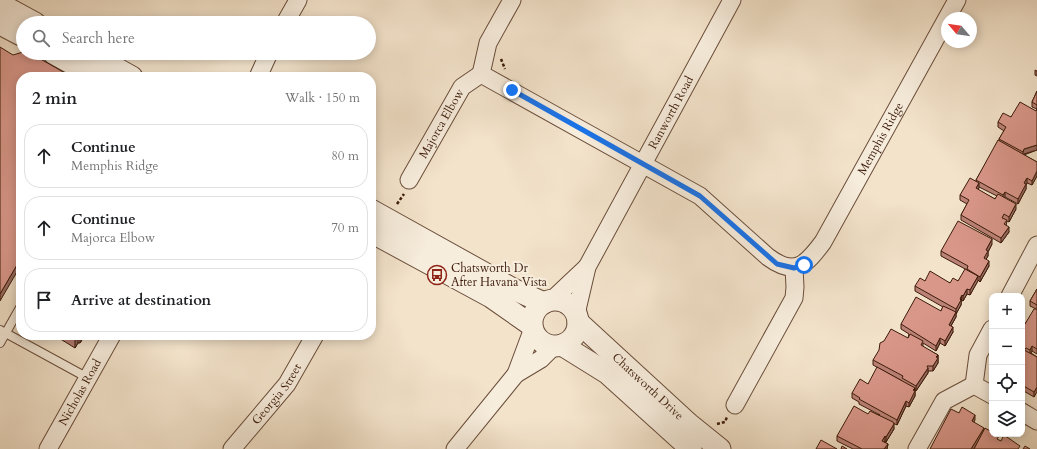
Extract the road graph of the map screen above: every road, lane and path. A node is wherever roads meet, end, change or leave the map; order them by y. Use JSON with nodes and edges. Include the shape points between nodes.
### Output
{"nodes":[{"id":1,"x":298,"y":0,"type":"edge"},
{"id":2,"x":512,"y":0,"type":"edge"},
{"id":3,"x":732,"y":0,"type":"edge"},
{"id":4,"x":956,"y":0,"type":"edge"},
{"id":5,"x":0,"y":4,"type":"edge"},
{"id":6,"x":22,"y":16,"type":"edge"},
{"id":7,"x":289,"y":16,"type":"edge"},
{"id":8,"x":0,"y":24,"type":"edge"},
{"id":9,"x":16,"y":32,"type":"edge"},
{"id":10,"x":499,"y":51,"type":"dead end"},
{"id":11,"x":66,"y":60,"type":"edge"},
{"id":12,"x":102,"y":60,"type":"edge"},
{"id":13,"x":263,"y":65,"type":"edge"},
{"id":14,"x":87,"y":72,"type":"edge"},
{"id":15,"x":123,"y":72,"type":"edge"},
{"id":16,"x":254,"y":72,"type":"edge"},
{"id":17,"x":506,"y":73,"type":"dead end"},
{"id":18,"x":482,"y":74,"type":"junction"},
{"id":19,"x":644,"y":164,"type":"junction"},
{"id":20,"x":409,"y":180,"type":"joint"},
{"id":21,"x":377,"y":222,"type":"edge"},
{"id":22,"x":1037,"y":245,"type":"edge"},
{"id":23,"x":587,"y":267,"type":"junction"},
{"id":24,"x":794,"y":268,"type":"junction"},
{"id":25,"x":1012,"y":293,"type":"edge"},
{"id":26,"x":548,"y":301,"type":"junction"},
{"id":27,"x":16,"y":313,"type":"edge"},
{"id":28,"x":577,"y":318,"type":"junction"},
{"id":29,"x":532,"y":328,"type":"junction"},
{"id":30,"x":3,"y":331,"type":"edge"},
{"id":31,"x":989,"y":335,"type":"edge"},
{"id":32,"x":16,"y":338,"type":"edge"},
{"id":33,"x":19,"y":340,"type":"edge"},
{"id":34,"x":109,"y":340,"type":"edge"},
{"id":35,"x":312,"y":340,"type":"edge"},
{"id":36,"x":0,"y":343,"type":"edge"},
{"id":37,"x":558,"y":346,"type":"junction"},
{"id":38,"x":516,"y":374,"type":"junction"},
{"id":39,"x":88,"y":378,"type":"junction"},
{"id":40,"x":974,"y":385,"type":"junction"},
{"id":41,"x":989,"y":393,"type":"edge"},
{"id":42,"x":735,"y":405,"type":"joint"},
{"id":43,"x":1025,"y":414,"type":"edge"},
{"id":44,"x":1037,"y":421,"type":"edge"},
{"id":45,"x":716,"y":424,"type":"dead end"},
{"id":46,"x":713,"y":447,"type":"edge"},
{"id":47,"x":48,"y":449,"type":"edge"},
{"id":48,"x":232,"y":449,"type":"edge"},
{"id":49,"x":455,"y":449,"type":"edge"},
{"id":50,"x":691,"y":449,"type":"edge"},
{"id":51,"x":917,"y":449,"type":"edge"}],
"edges":[{"from":1,"to":7,"type":"street"},
{"from":2,"to":18,"type":"street","via":[[488,43]]},
{"from":3,"to":19,"type":"street","name":"Ranworth Road"},
{"from":4,"to":24,"type":"street","name":"Memphis Ridge","via":[[823,242],[808,261]]},
{"from":5,"to":6,"type":"street"},
{"from":8,"to":9,"type":"street"},
{"from":10,"to":17,"type":"path"},
{"from":11,"to":14,"type":"street"},
{"from":12,"to":15,"type":"street"},
{"from":13,"to":16,"type":"street"},
{"from":18,"to":19,"type":"street"},
{"from":18,"to":20,"type":"street","name":"Majorca Elbow","via":[[462,87]]},
{"from":19,"to":23,"type":"street","name":"Ranworth Road"},
{"from":19,"to":24,"type":"street","via":[[700,196],[777,264]]},
{"from":20,"to":21,"type":"path","via":[[398,203]]},
{"from":21,"to":26,"type":"street","via":[[513,289]]},
{"from":21,"to":29,"type":"street","via":[[491,296]]},
{"from":22,"to":25,"type":"street"},
{"from":23,"to":26,"type":"street","name":"Ranworth Road"},
{"from":23,"to":28,"type":"street","name":"Ranworth Road"},
{"from":24,"to":42,"type":"street","via":[[794,298]]},
{"from":26,"to":28,"type":"street","via":[[566,303]]},
{"from":26,"to":29,"type":"street","via":[[535,311]]},
{"from":27,"to":30,"type":"lane"},
{"from":28,"to":37,"type":"street","via":[[574,336]]},
{"from":28,"to":46,"type":"street","name":"Chatsworth Drive","via":[[604,348]]},
{"from":29,"to":37,"type":"street","via":[[540,342]]},
{"from":29,"to":38,"type":"street"},
{"from":30,"to":32,"type":"lane"},
{"from":30,"to":36,"type":"lane"},
{"from":31,"to":40,"type":"street","via":[[978,355]]},
{"from":33,"to":39,"type":"lane"},
{"from":34,"to":39,"type":"street","name":"Nicholas Road"},
{"from":35,"to":48,"type":"street","name":"Georgia Street","via":[[287,384]]},
{"from":37,"to":38,"type":"street"},
{"from":37,"to":50,"type":"street","name":"Chatsworth Drive","via":[[607,373]]},
{"from":38,"to":49,"type":"street"},
{"from":39,"to":47,"type":"street","name":"Nicholas Road"},
{"from":40,"to":41,"type":"street"},
{"from":40,"to":51,"type":"street","via":[[944,401]]},
{"from":42,"to":45,"type":"path","via":[[725,422]]},
{"from":43,"to":44,"type":"street"}]}
